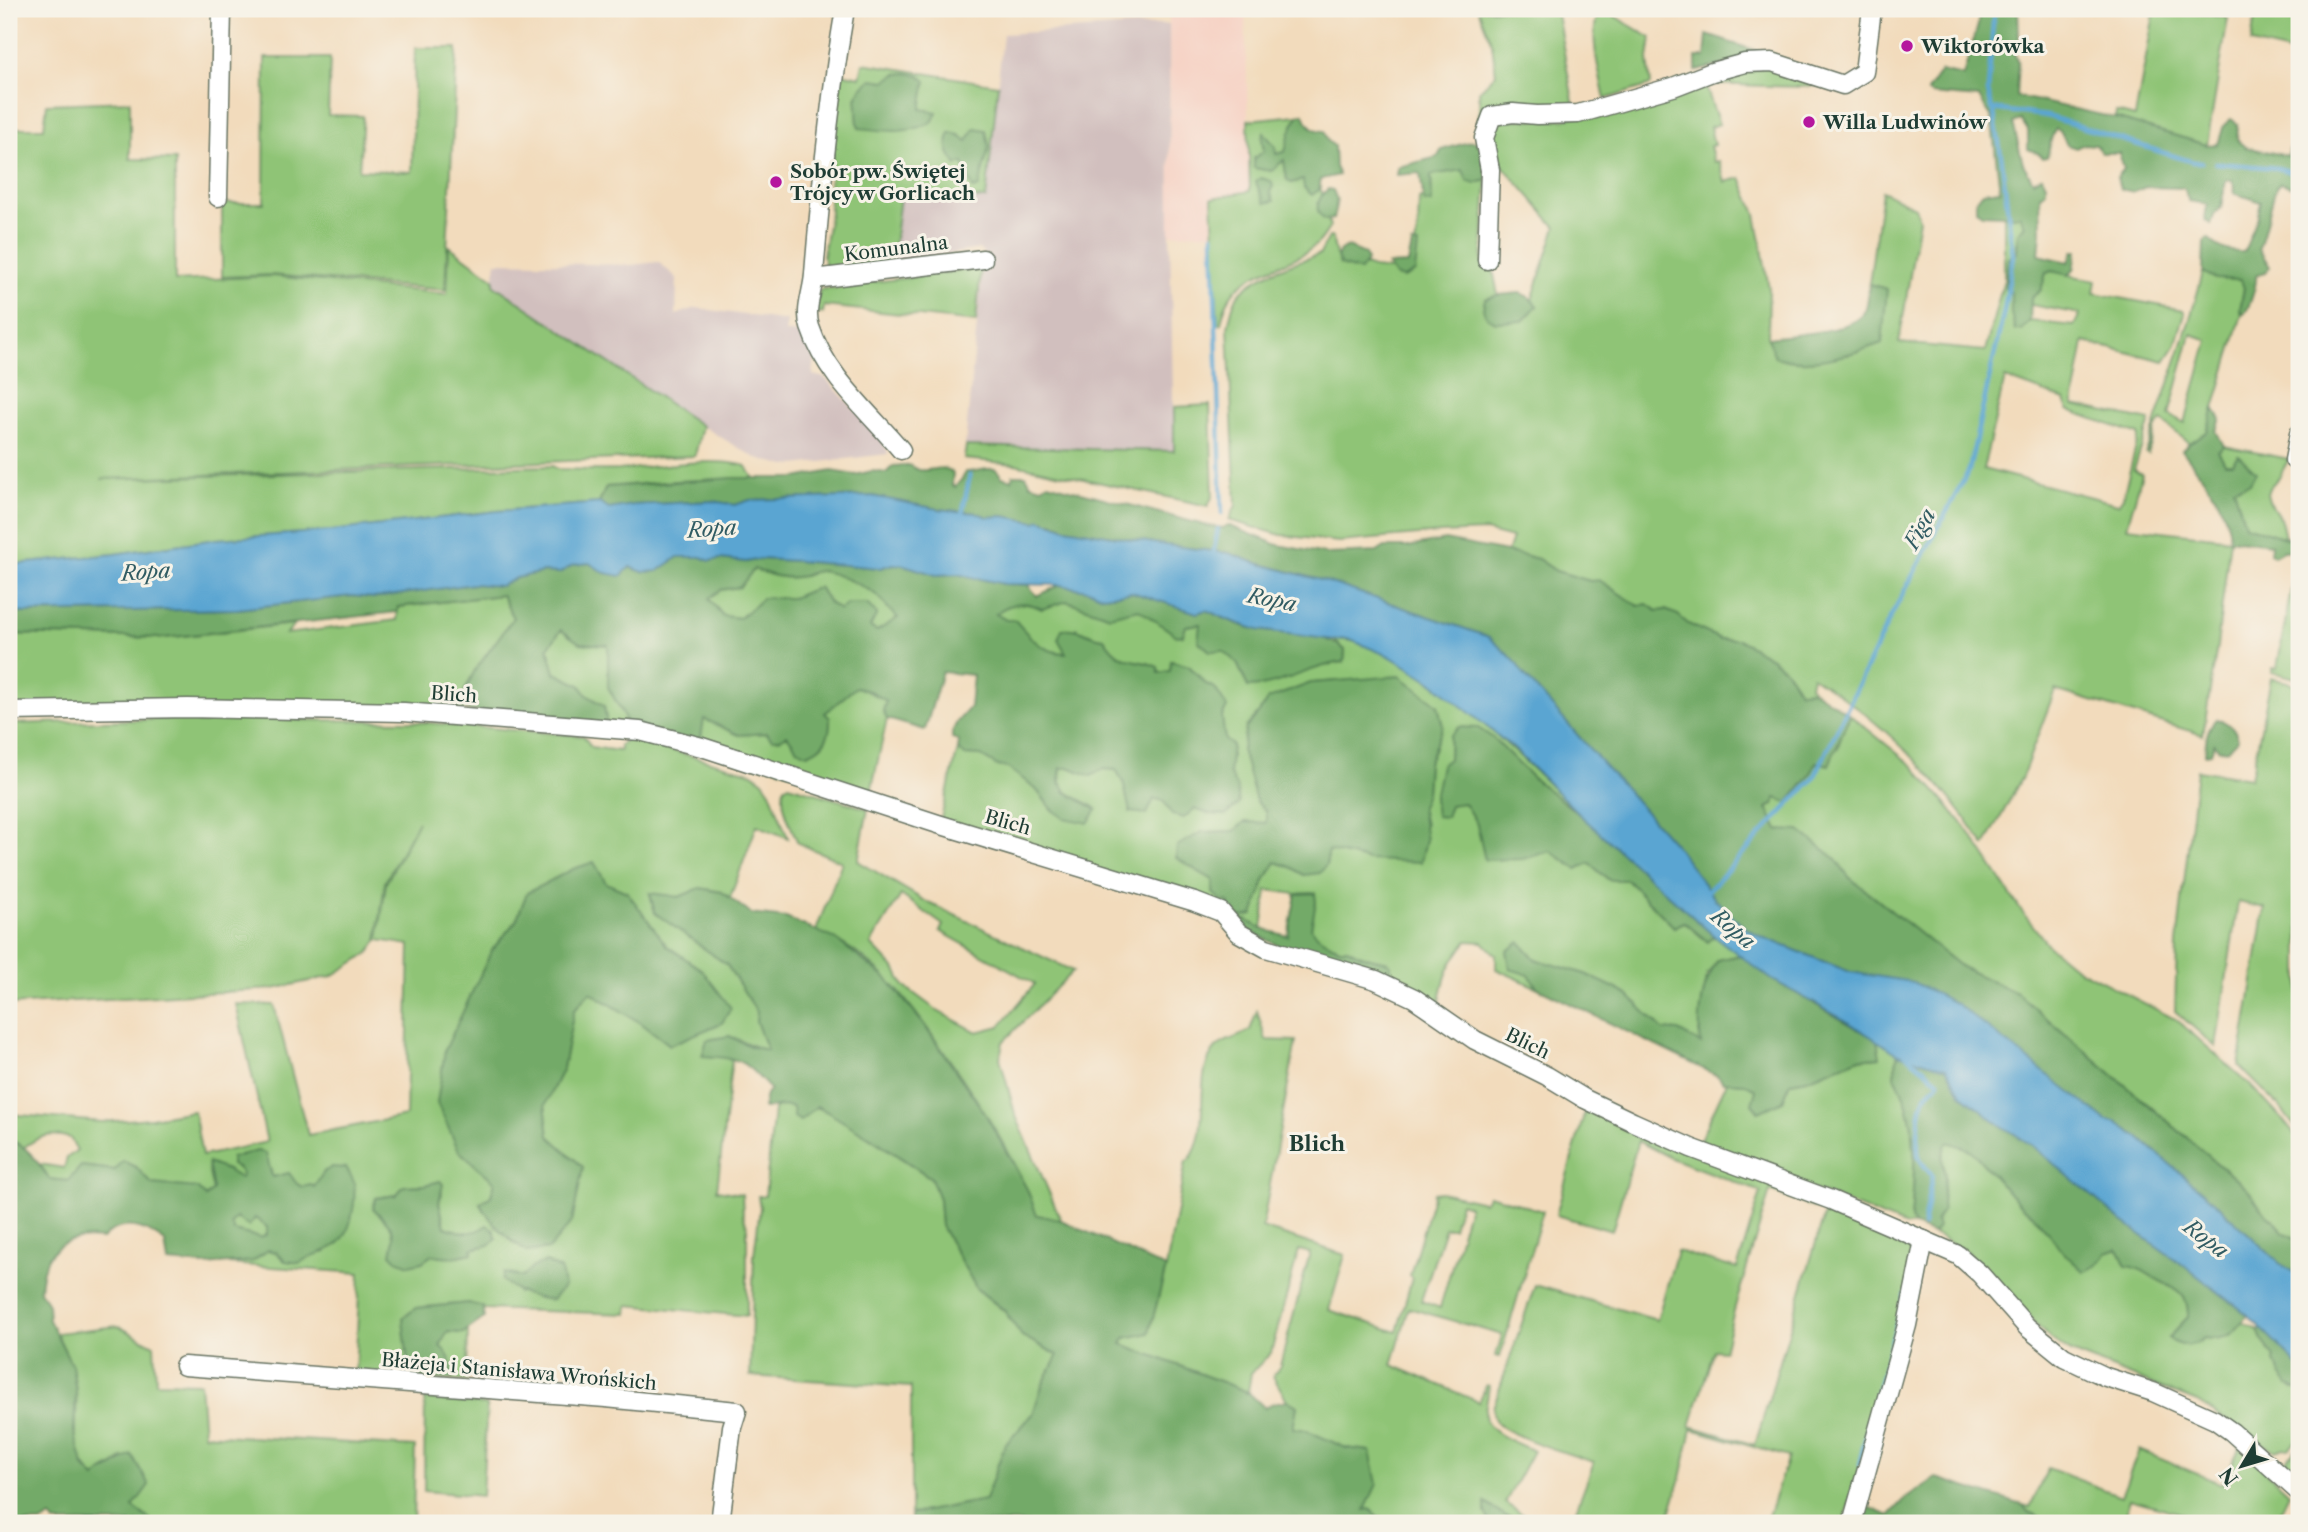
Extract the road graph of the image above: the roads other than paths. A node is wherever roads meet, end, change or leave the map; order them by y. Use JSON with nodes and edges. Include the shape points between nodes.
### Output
{"nodes":[{"id":1,"x":222,"y":9,"type":"edge"},
{"id":2,"x":845,"y":9,"type":"edge"},
{"id":3,"x":1871,"y":9,"type":"edge"},
{"id":4,"x":218,"y":197,"type":"dead end"},
{"id":5,"x":983,"y":258,"type":"dead end"},
{"id":6,"x":1488,"y":260,"type":"dead end"},
{"id":7,"x":814,"y":279,"type":"junction"},
{"id":8,"x":2299,"y":434,"type":"edge"},
{"id":9,"x":901,"y":450,"type":"dead end"},
{"id":10,"x":2294,"y":460,"type":"dead end"},
{"id":11,"x":9,"y":711,"type":"edge"},
{"id":12,"x":1924,"y":1240,"type":"junction"},
{"id":13,"x":184,"y":1366,"type":"dead end"},
{"id":14,"x":2299,"y":1492,"type":"edge"},
{"id":15,"x":720,"y":1523,"type":"edge"},
{"id":16,"x":1853,"y":1523,"type":"edge"}],
"edges":[{"from":1,"to":4,"type":"street"},
{"from":2,"to":7,"type":"street"},
{"from":3,"to":6,"type":"street","via":[[1864,72],[1843,85],[1772,62],[1745,63],[1578,114],[1492,116],[1485,138],[1490,170]]},
{"from":5,"to":7,"type":"street","name":"Komunalna"},
{"from":7,"to":9,"type":"street","via":[[808,311],[818,348],[839,380]]},
{"from":8,"to":10,"type":"street"},
{"from":11,"to":12,"type":"street","name":"Blich","via":[[404,712],[640,732],[702,747],[1221,912],[1239,933],[1266,948],[1390,986],[1475,1040],[1633,1122]]},
{"from":12,"to":14,"type":"street","name":"Blich","via":[[1958,1255],[2027,1327],[2064,1357],[2215,1420]]},
{"from":12,"to":16,"type":"street","via":[[1907,1325]]},
{"from":13,"to":15,"type":"street","name":"Błażeja i Stanisława Wrońskich","via":[[737,1411]]}]}
